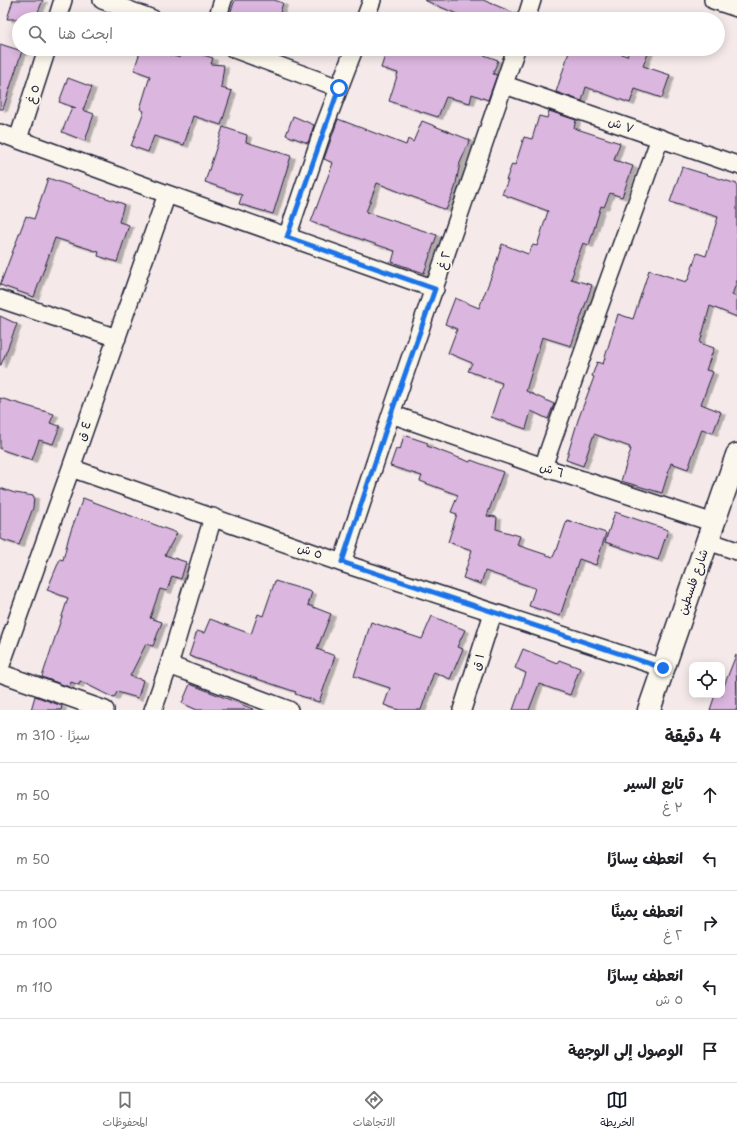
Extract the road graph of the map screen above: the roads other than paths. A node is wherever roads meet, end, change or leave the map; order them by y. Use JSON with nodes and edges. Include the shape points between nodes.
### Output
{"nodes":[{"id":1,"x":63,"y":0,"type":"edge"},
{"id":2,"x":102,"y":0,"type":"edge"},
{"id":3,"x":223,"y":0,"type":"edge"},
{"id":4,"x":372,"y":0,"type":"edge"},
{"id":5,"x":532,"y":0,"type":"edge"},
{"id":6,"x":713,"y":0,"type":"edge"},
{"id":7,"x":737,"y":8,"type":"edge"},
{"id":8,"x":59,"y":12,"type":"edge"},
{"id":9,"x":134,"y":12,"type":"edge"},
{"id":10,"x":219,"y":12,"type":"edge"},
{"id":11,"x":368,"y":12,"type":"edge"},
{"id":12,"x":528,"y":12,"type":"edge"},
{"id":13,"x":45,"y":56,"type":"edge"},
{"id":14,"x":253,"y":56,"type":"edge"},
{"id":15,"x":351,"y":56,"type":"edge"},
{"id":16,"x":514,"y":56,"type":"edge"},
{"id":17,"x":505,"y":85,"type":"junction"},
{"id":18,"x":339,"y":88,"type":"junction"},
{"id":19,"x":0,"y":133,"type":"edge"},
{"id":20,"x":660,"y":138,"type":"junction"},
{"id":21,"x":18,"y":139,"type":"junction"},
{"id":22,"x":737,"y":165,"type":"edge"},
{"id":23,"x":167,"y":194,"type":"junction"},
{"id":24,"x":287,"y":237,"type":"junction"},
{"id":25,"x":435,"y":289,"type":"junction"},
{"id":26,"x":0,"y":299,"type":"edge"},
{"id":27,"x":117,"y":338,"type":"junction"},
{"id":28,"x":391,"y":414,"type":"junction"},
{"id":29,"x":737,"y":455,"type":"edge"},
{"id":30,"x":543,"y":467,"type":"junction"},
{"id":31,"x":72,"y":468,"type":"junction"},
{"id":32,"x":213,"y":517,"type":"junction"},
{"id":33,"x":711,"y":532,"type":"junction"},
{"id":34,"x":737,"y":551,"type":"edge"},
{"id":35,"x":342,"y":562,"type":"junction"},
{"id":36,"x":493,"y":613,"type":"junction"},
{"id":37,"x":169,"y":665,"type":"junction"},
{"id":38,"x":0,"y":668,"type":"edge"},
{"id":39,"x":663,"y":668,"type":"junction"},
{"id":40,"x":0,"y":673,"type":"edge"},
{"id":41,"x":105,"y":710,"type":"edge"},
{"id":42,"x":153,"y":710,"type":"edge"},
{"id":43,"x":289,"y":710,"type":"edge"},
{"id":44,"x":462,"y":710,"type":"edge"},
{"id":45,"x":649,"y":710,"type":"edge"}],
"edges":[{"from":1,"to":8,"type":"street"},
{"from":2,"to":9,"type":"street"},
{"from":3,"to":10,"type":"street"},
{"from":4,"to":11,"type":"street"},
{"from":5,"to":12,"type":"street"},
{"from":6,"to":7,"type":"street"},
{"from":13,"to":21,"type":"street","name":"٥ غ"},
{"from":14,"to":18,"type":"street"},
{"from":15,"to":18,"type":"street"},
{"from":16,"to":17,"type":"street","name":"٢ غ"},
{"from":17,"to":20,"type":"street","name":"٧ ش"},
{"from":17,"to":25,"type":"street","name":"٢ غ"},
{"from":18,"to":24,"type":"street"},
{"from":19,"to":21,"type":"street"},
{"from":20,"to":22,"type":"street","name":"٧ ش"},
{"from":20,"to":30,"type":"street"},
{"from":21,"to":23,"type":"street"},
{"from":23,"to":24,"type":"street"},
{"from":23,"to":27,"type":"street","name":"٤ ق"},
{"from":24,"to":25,"type":"street"},
{"from":25,"to":28,"type":"street","name":"٢ غ"},
{"from":26,"to":27,"type":"street"},
{"from":27,"to":31,"type":"street","name":"٤ ق"},
{"from":28,"to":30,"type":"street","name":"٦ ش"},
{"from":28,"to":35,"type":"street","name":"٢ غ"},
{"from":29,"to":33,"type":"street","name":"شارع فلسطين"},
{"from":30,"to":33,"type":"street","name":"٦ ش"},
{"from":31,"to":32,"type":"street","name":"٥ ش"},
{"from":31,"to":38,"type":"street","name":"٤ ق"},
{"from":32,"to":35,"type":"street","name":"٥ ش"},
{"from":32,"to":37,"type":"street"},
{"from":33,"to":34,"type":"street","name":"٦ ش"},
{"from":33,"to":39,"type":"street","name":"شارع فلسطين"},
{"from":35,"to":36,"type":"street","name":"٥ ش"},
{"from":36,"to":39,"type":"street","name":"٥ ش"},
{"from":36,"to":44,"type":"street","name":"١ ق"},
{"from":37,"to":42,"type":"street"},
{"from":37,"to":43,"type":"street"},
{"from":39,"to":45,"type":"street","name":"شارع فلسطين"},
{"from":40,"to":41,"type":"street"}]}
